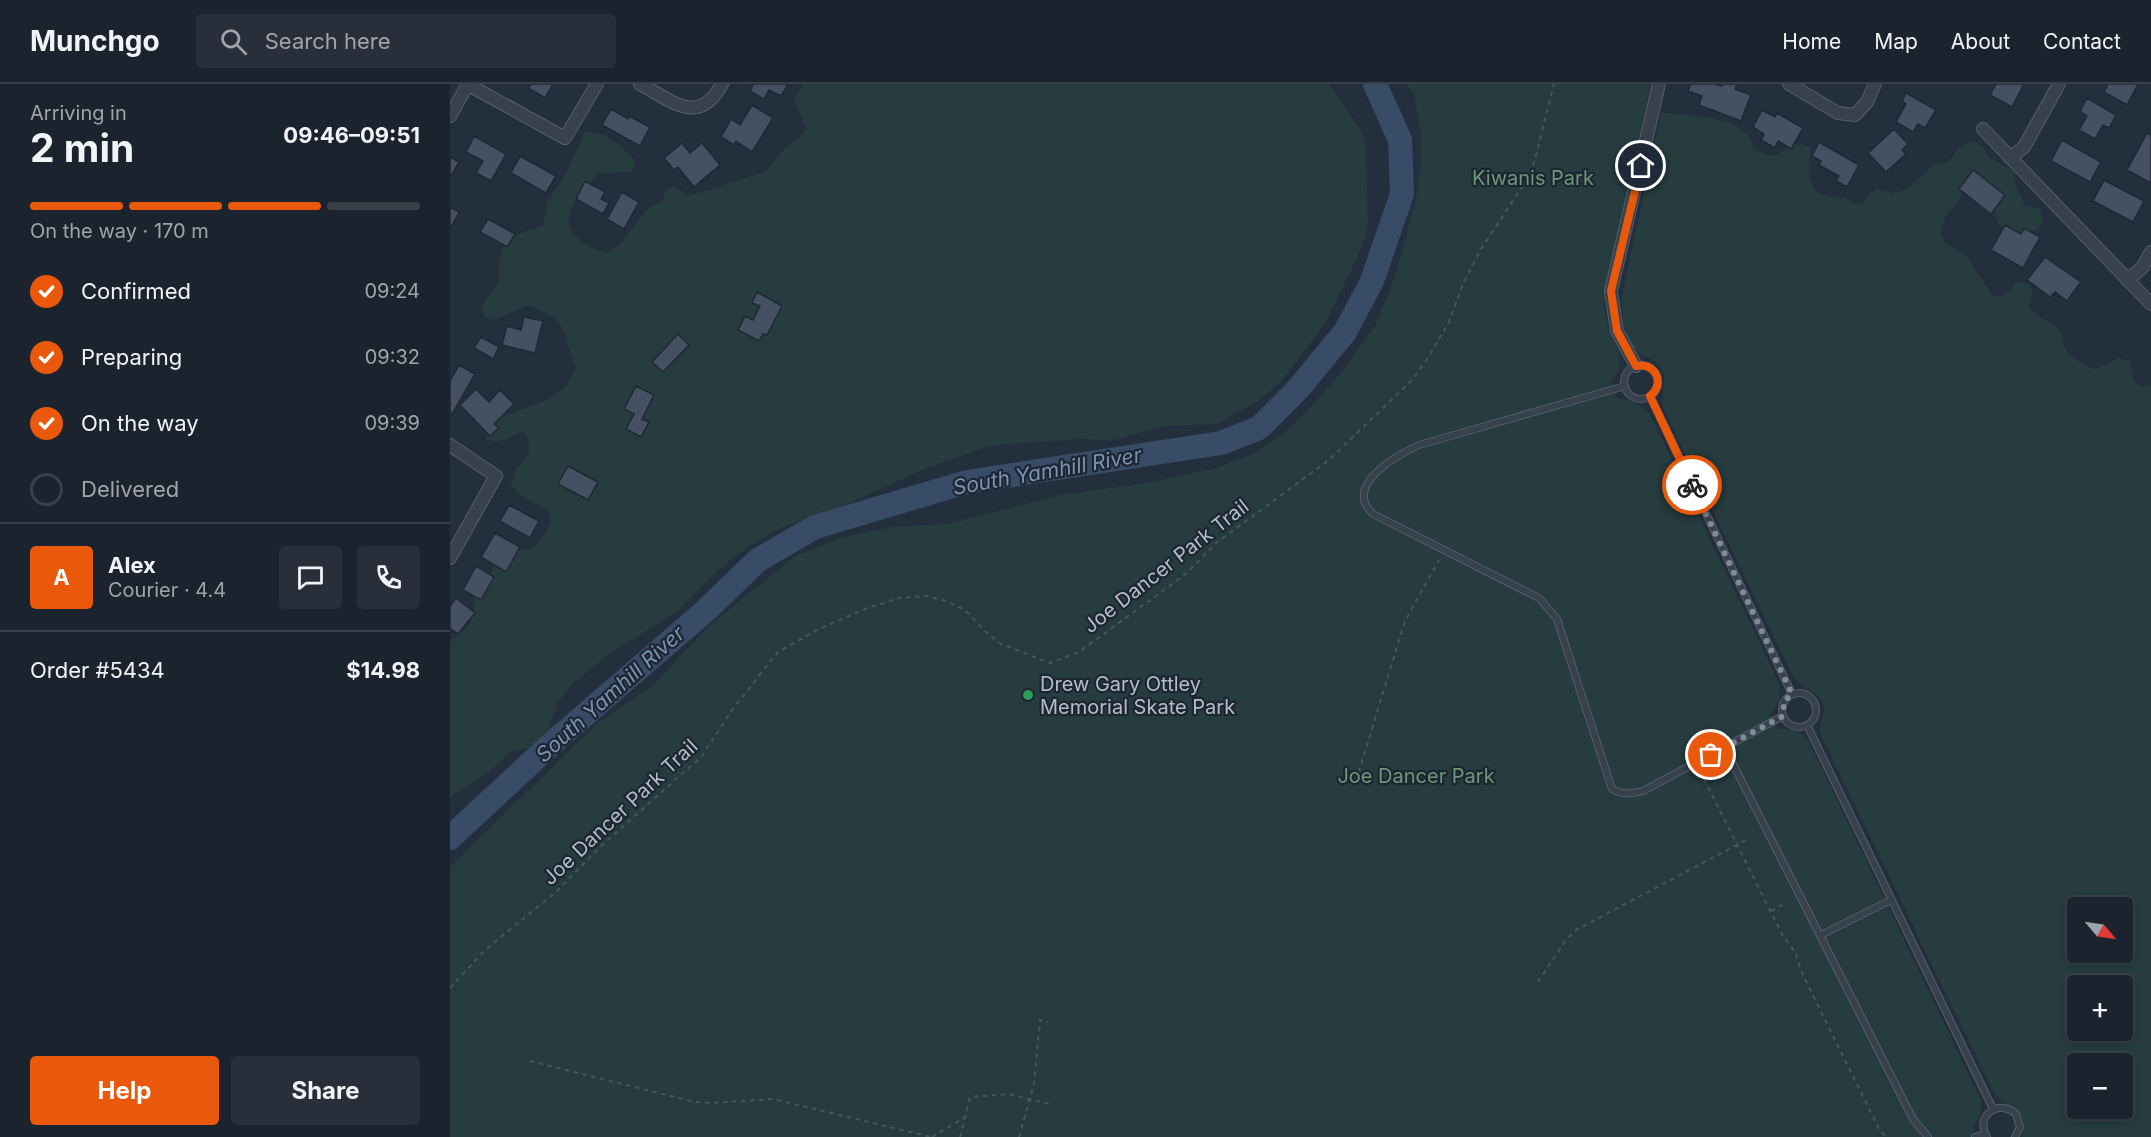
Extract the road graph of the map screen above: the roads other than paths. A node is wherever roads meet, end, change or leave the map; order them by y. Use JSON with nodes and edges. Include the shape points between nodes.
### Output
{"nodes":[{"id":1,"x":468,"y":84,"type":"edge"},
{"id":2,"x":597,"y":84,"type":"edge"},
{"id":3,"x":640,"y":84,"type":"edge"},
{"id":4,"x":722,"y":84,"type":"edge"},
{"id":5,"x":1659,"y":84,"type":"edge"},
{"id":6,"x":1789,"y":84,"type":"edge"},
{"id":7,"x":1875,"y":84,"type":"edge"},
{"id":8,"x":2059,"y":84,"type":"edge"},
{"id":9,"x":450,"y":116,"type":"edge"},
{"id":10,"x":1983,"y":129,"type":"dead end"},
{"id":11,"x":2010,"y":158,"type":"junction"},
{"id":12,"x":2151,"y":252,"type":"edge"},
{"id":13,"x":2127,"y":280,"type":"junction"},
{"id":14,"x":2151,"y":304,"type":"edge"},
{"id":15,"x":1636,"y":366,"type":"junction"},
{"id":16,"x":1625,"y":386,"type":"junction"},
{"id":17,"x":1650,"y":396,"type":"junction"},
{"id":18,"x":450,"y":445,"type":"edge"},
{"id":19,"x":450,"y":558,"type":"edge"},
{"id":20,"x":1792,"y":694,"type":"junction"},
{"id":21,"x":1783,"y":716,"type":"junction"},
{"id":22,"x":1807,"y":725,"type":"junction"},
{"id":23,"x":1725,"y":748,"type":"junction"},
{"id":24,"x":1891,"y":900,"type":"junction"},
{"id":25,"x":1821,"y":935,"type":"junction"},
{"id":26,"x":1994,"y":1109,"type":"junction"},
{"id":27,"x":1986,"y":1136,"type":"edge"},
{"id":28,"x":1928,"y":1137,"type":"edge"},
{"id":29,"x":1975,"y":1137,"type":"edge"},
{"id":30,"x":2016,"y":1137,"type":"edge"}],
"edges":[{"from":1,"to":2,"type":"street","via":[[565,138]]},
{"from":1,"to":9,"type":"street"},
{"from":3,"to":4,"type":"street","via":[[682,107],[694,108],[712,101]]},
{"from":5,"to":15,"type":"street","via":[[1611,291],[1617,331]]},
{"from":6,"to":7,"type":"street","via":[[1838,113],[1855,115],[1867,102]]},
{"from":8,"to":11,"type":"street","via":[[2024,147]]},
{"from":10,"to":11,"type":"street"},
{"from":11,"to":13,"type":"street"},
{"from":12,"to":13,"type":"street","via":[[2142,268]]},
{"from":13,"to":14,"type":"street"},
{"from":15,"to":16,"type":"lane","via":[[1626,376]]},
{"from":15,"to":17,"type":"lane","via":[[1647,365],[1658,377],[1657,388]]},
{"from":16,"to":17,"type":"lane","via":[[1635,397]]},
{"from":16,"to":23,"type":"lane","via":[[1419,445],[1394,457],[1377,472],[1365,488],[1364,502],[1373,514],[1548,606],[1557,619],[1612,789],[1629,794],[1643,791]]},
{"from":17,"to":20,"type":"lane"},
{"from":18,"to":19,"type":"street","via":[[496,476]]},
{"from":20,"to":21,"type":"lane","via":[[1784,701]]},
{"from":20,"to":22,"type":"lane","via":[[1803,692],[1815,702],[1815,718]]},
{"from":21,"to":22,"type":"lane","via":[[1791,725]]},
{"from":21,"to":23,"type":"lane"},
{"from":22,"to":24,"type":"lane"},
{"from":23,"to":25,"type":"lane"},
{"from":24,"to":25,"type":"lane"},
{"from":24,"to":26,"type":"lane"},
{"from":25,"to":28,"type":"lane","via":[[1913,1119]]},
{"from":26,"to":27,"type":"lane","via":[[1983,1122]]},
{"from":26,"to":30,"type":"lane","via":[[2006,1108],[2016,1114],[2020,1127]]},
{"from":27,"to":29,"type":"lane"}]}
